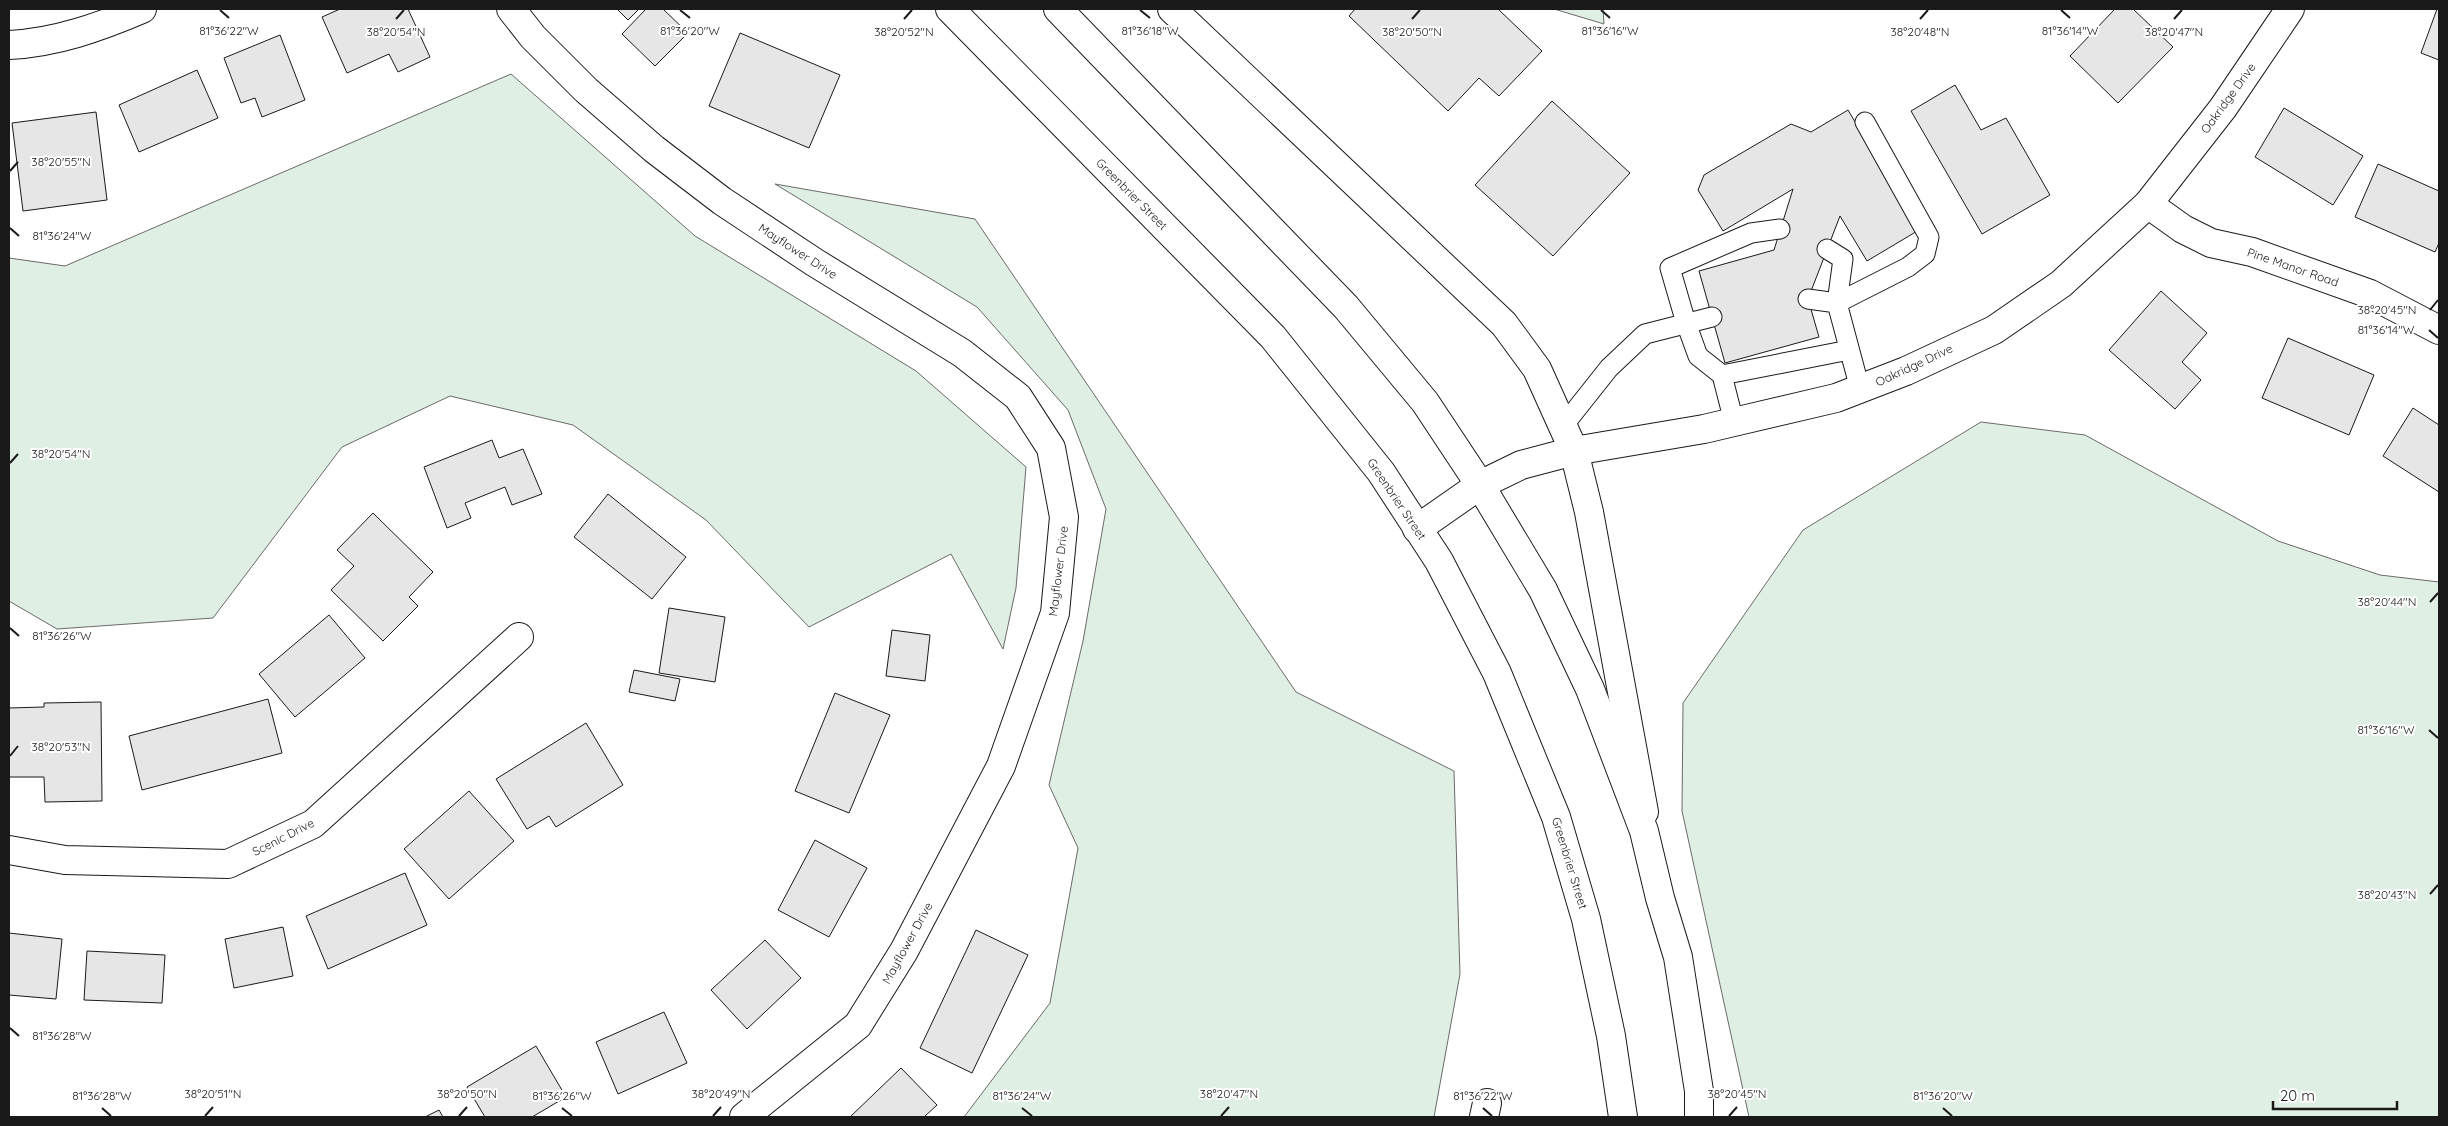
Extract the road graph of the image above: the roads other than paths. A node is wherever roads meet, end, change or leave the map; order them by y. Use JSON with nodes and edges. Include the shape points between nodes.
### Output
{"nodes":[{"id":1,"x":142,"y":9,"type":"edge"},
{"id":2,"x":511,"y":9,"type":"edge"},
{"id":3,"x":950,"y":9,"type":"edge"},
{"id":4,"x":1058,"y":9,"type":"edge"},
{"id":5,"x":1172,"y":9,"type":"edge"},
{"id":6,"x":2290,"y":9,"type":"edge"},
{"id":7,"x":9,"y":45,"type":"edge"},
{"id":8,"x":1865,"y":122,"type":"dead end"},
{"id":9,"x":2148,"y":204,"type":"junction"},
{"id":10,"x":1780,"y":229,"type":"dead end"},
{"id":11,"x":1828,"y":249,"type":"dead end"},
{"id":12,"x":1808,"y":300,"type":"dead end"},
{"id":13,"x":1837,"y":303,"type":"junction"},
{"id":14,"x":1712,"y":317,"type":"dead end"},
{"id":15,"x":1686,"y":324,"type":"junction"},
{"id":16,"x":2439,"y":330,"type":"edge"},
{"id":17,"x":1849,"y":350,"type":"junction"},
{"id":18,"x":1722,"y":375,"type":"junction"},
{"id":19,"x":1860,"y":389,"type":"junction"},
{"id":20,"x":1734,"y":422,"type":"junction"},
{"id":21,"x":1563,"y":426,"type":"junction"},
{"id":22,"x":1574,"y":451,"type":"junction"},
{"id":23,"x":1480,"y":485,"type":"junction"},
{"id":24,"x":1418,"y":529,"type":"junction"},
{"id":25,"x":519,"y":638,"type":"dead end"},
{"id":26,"x":9,"y":850,"type":"edge"},
{"id":27,"x":1660,"y":898,"type":"junction"},
{"id":28,"x":744,"y":1117,"type":"edge"},
{"id":29,"x":1623,"y":1117,"type":"edge"},
{"id":30,"x":1699,"y":1117,"type":"edge"}],
"edges":[{"from":1,"to":7,"type":"street","via":[[36,44]]},
{"from":2,"to":28,"type":"street","name":"Mayflower Drive","via":[[533,37],[586,90],[654,149],[722,201],[814,262],[962,353],[1018,397],[1051,448],[1064,517],[1055,613],[1001,766],[904,951],[858,1025]]},
{"from":3,"to":24,"type":"street","name":"Greenbrier Street","via":[[1273,337],[1381,472]]},
{"from":4,"to":23,"type":"street","via":[[1346,306],[1426,402]]},
{"from":5,"to":21,"type":"street","via":[[1504,324],[1537,369]]},
{"from":6,"to":9,"type":"street","name":"Oakridge Drive","via":[[2223,108]]},
{"from":8,"to":13,"type":"lane","via":[[1929,237],[1925,254],[1908,267]]},
{"from":9,"to":16,"type":"street","name":"Pine Manor Road","via":[[2183,229],[2211,243],[2252,252],[2370,294]]},
{"from":9,"to":19,"type":"street","name":"Oakridge Drive","via":[[2061,284],[1994,330]]},
{"from":10,"to":15,"type":"lane","via":[[1752,233],[1670,268]]},
{"from":11,"to":13,"type":"lane","via":[[1843,259]]},
{"from":12,"to":13,"type":"lane"},
{"from":13,"to":17,"type":"lane"},
{"from":14,"to":15,"type":"lane"},
{"from":15,"to":18,"type":"lane","via":[[1698,356]]},
{"from":15,"to":21,"type":"lane","via":[[1645,334],[1609,368]]},
{"from":17,"to":18,"type":"lane"},
{"from":17,"to":19,"type":"lane"},
{"from":18,"to":20,"type":"lane"},
{"from":19,"to":20,"type":"street","name":"Oakridge Drive","via":[[1836,398]]},
{"from":20,"to":22,"type":"street","name":"Oakridge Drive"},
{"from":21,"to":22,"type":"street"},
{"from":22,"to":23,"type":"street","name":"Oakridge Drive","via":[[1521,465]]},
{"from":22,"to":27,"type":"street","via":[[1589,512]]},
{"from":23,"to":24,"type":"street","name":"Oakridge Drive"},
{"from":23,"to":27,"type":"street","via":[[1543,590],[1590,689],[1644,831]]},
{"from":24,"to":29,"type":"street","name":"Greenbrier Street","via":[[1439,561],[1497,673],[1556,817],[1586,919],[1611,1036]]},
{"from":25,"to":26,"type":"street","name":"Scenic Drive","via":[[314,824],[228,864],[65,860]]},
{"from":27,"to":30,"type":"street","via":[[1678,957],[1699,1091]]}]}
